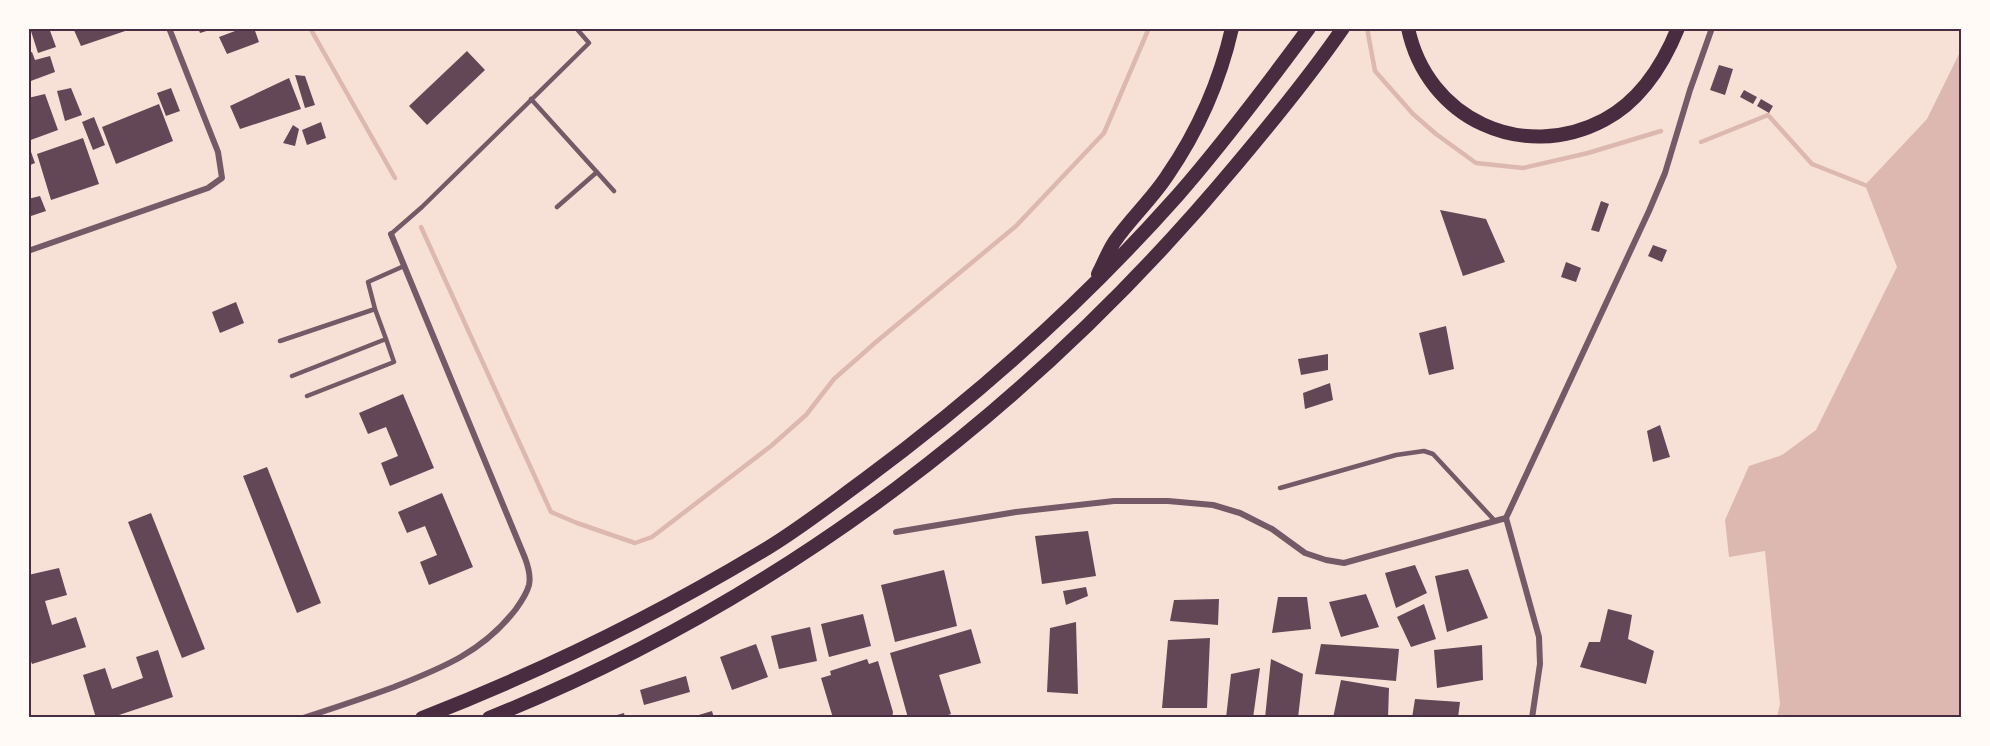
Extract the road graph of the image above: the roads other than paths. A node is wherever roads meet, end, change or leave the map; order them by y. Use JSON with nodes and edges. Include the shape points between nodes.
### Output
{"nodes":[{"id":1,"x":169,"y":28,"type":"edge"},
{"id":2,"x":576,"y":28,"type":"edge"},
{"id":3,"x":1232,"y":28,"type":"edge"},
{"id":4,"x":1309,"y":28,"type":"edge"},
{"id":5,"x":1343,"y":28,"type":"edge"},
{"id":6,"x":1408,"y":28,"type":"edge"},
{"id":7,"x":1678,"y":28,"type":"edge"},
{"id":8,"x":1712,"y":28,"type":"edge"},
{"id":9,"x":531,"y":99,"type":"junction"},
{"id":10,"x":597,"y":172,"type":"junction"},
{"id":11,"x":614,"y":191,"type":"dead end"},
{"id":12,"x":557,"y":207,"type":"dead end"},
{"id":13,"x":391,"y":234,"type":"joint"},
{"id":14,"x":28,"y":251,"type":"edge"},
{"id":15,"x":404,"y":266,"type":"junction"},
{"id":16,"x":1090,"y":289,"type":"junction"},
{"id":17,"x":375,"y":309,"type":"junction"},
{"id":18,"x":386,"y":339,"type":"junction"},
{"id":19,"x":280,"y":341,"type":"dead end"},
{"id":20,"x":292,"y":376,"type":"dead end"},
{"id":21,"x":307,"y":396,"type":"dead end"},
{"id":22,"x":1280,"y":488,"type":"dead end"},
{"id":23,"x":1506,"y":518,"type":"junction"},
{"id":24,"x":1495,"y":521,"type":"junction"},
{"id":25,"x":896,"y":532,"type":"dead end"},
{"id":26,"x":303,"y":717,"type":"edge"},
{"id":27,"x":422,"y":717,"type":"edge"},
{"id":28,"x":489,"y":717,"type":"edge"},
{"id":29,"x":1532,"y":717,"type":"edge"}],
"edges":[{"from":1,"to":14,"type":"street","via":[[218,152],[222,178],[208,188]]},
{"from":2,"to":9,"type":"lane","via":[[589,42]]},
{"from":3,"to":16,"type":"main road","via":[[1213,94],[1194,133],[1168,176],[1115,241]]},
{"from":4,"to":16,"type":"main road","via":[[1178,195]]},
{"from":5,"to":28,"type":"main road","via":[[1181,230],[1091,323],[988,415],[862,514],[740,595],[576,681]]},
{"from":6,"to":7,"type":"main road","via":[[1420,66],[1434,88],[1477,123],[1528,137],[1558,135],[1606,119],[1633,99],[1651,78],[1667,56]]},
{"from":8,"to":23,"type":"street","via":[[1665,173]]},
{"from":9,"to":10,"type":"lane"},
{"from":9,"to":13,"type":"lane"},
{"from":10,"to":11,"type":"lane"},
{"from":10,"to":12,"type":"lane"},
{"from":13,"to":15,"type":"street"},
{"from":15,"to":17,"type":"lane","via":[[368,282]]},
{"from":15,"to":26,"type":"street","via":[[525,558],[529,585],[509,617],[463,657],[442,669]]},
{"from":16,"to":27,"type":"main road","via":[[1034,342],[910,446],[763,551],[559,661]]},
{"from":17,"to":18,"type":"lane"},
{"from":17,"to":19,"type":"lane"},
{"from":18,"to":20,"type":"lane"},
{"from":18,"to":21,"type":"lane","via":[[394,362]]},
{"from":22,"to":24,"type":"lane","via":[[1396,455],[1424,451],[1433,454]]},
{"from":23,"to":24,"type":"street"},
{"from":23,"to":29,"type":"street","via":[[1539,637],[1540,664]]},
{"from":24,"to":25,"type":"street","via":[[1344,562],[1305,553],[1272,529],[1240,513],[1213,505],[1168,501],[1114,501],[1016,512]]}]}
